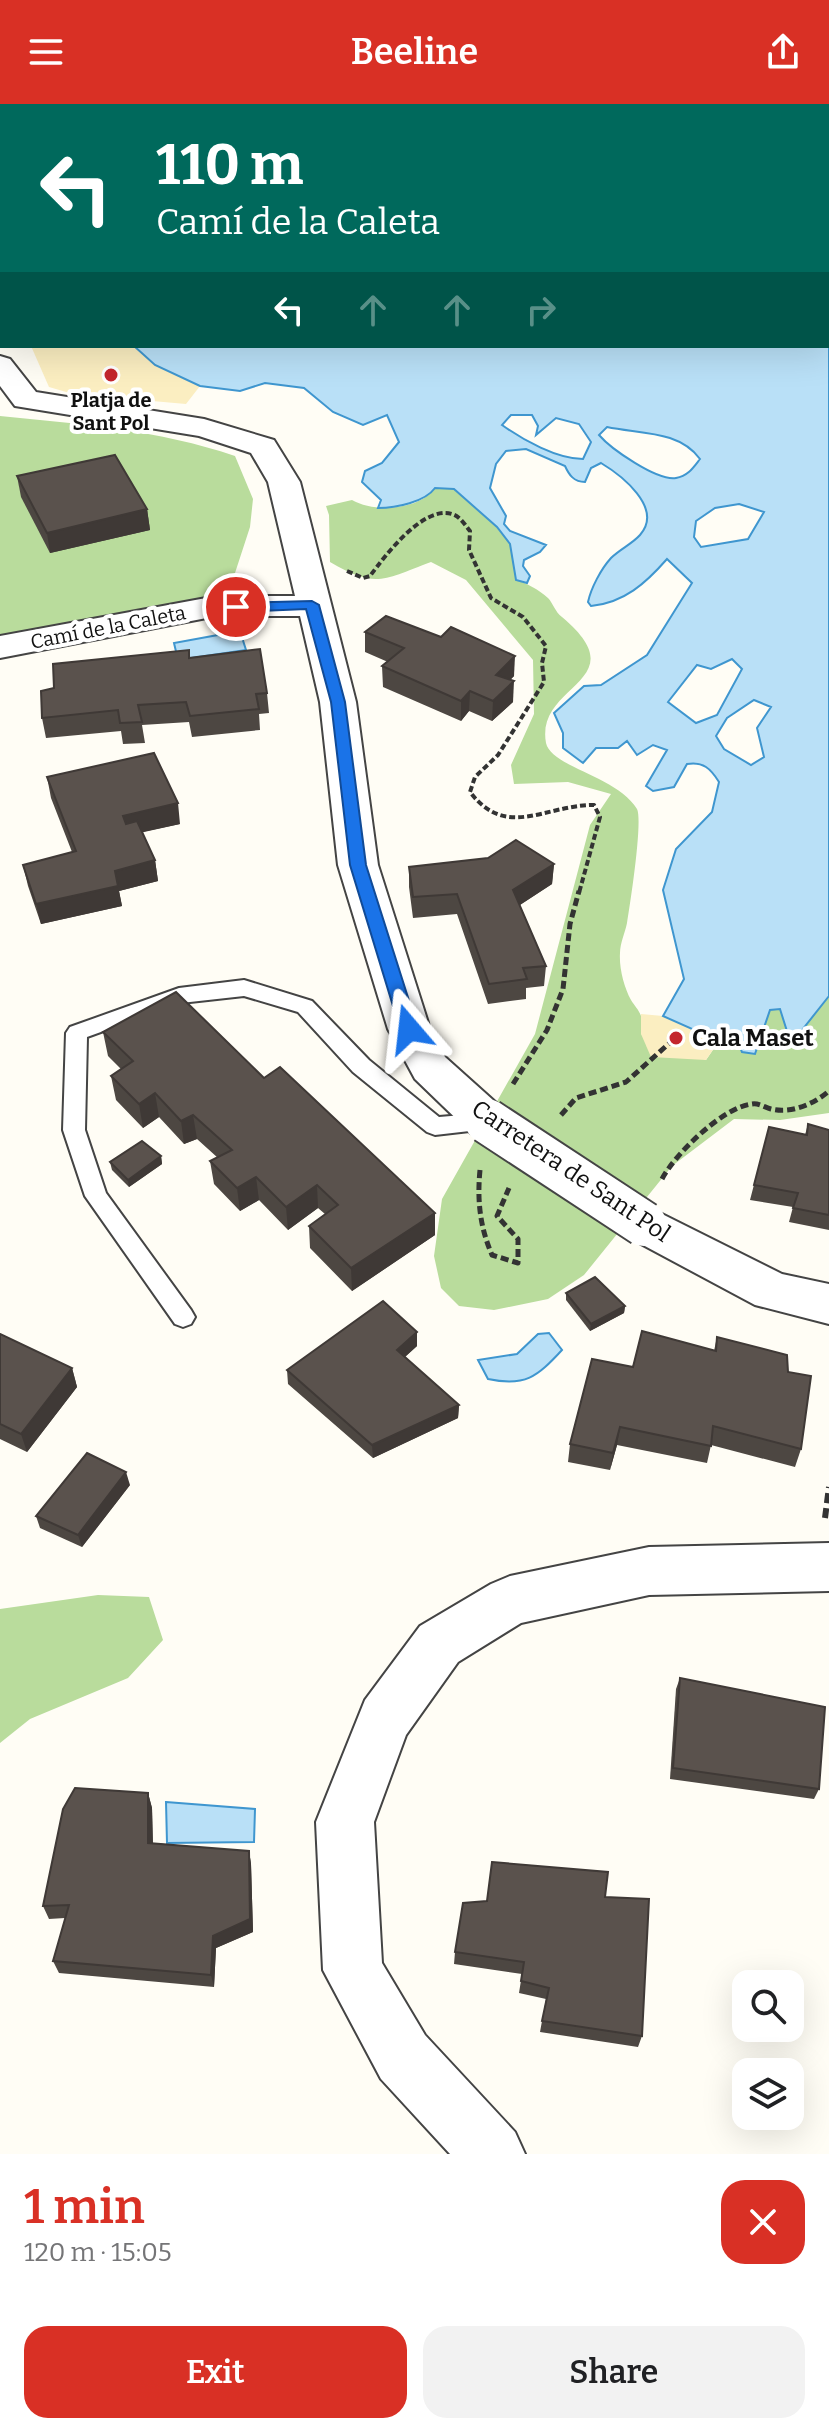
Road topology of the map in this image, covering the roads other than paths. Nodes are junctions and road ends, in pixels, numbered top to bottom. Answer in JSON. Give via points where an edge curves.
{"nodes":[{"id":1,"x":0,"y":365,"type":"edge"},
{"id":2,"x":312,"y":605,"type":"junction"},
{"id":3,"x":0,"y":647,"type":"edge"},
{"id":4,"x":496,"y":1108,"type":"junction"},
{"id":5,"x":829,"y":1304,"type":"edge"},
{"id":6,"x":183,"y":1317,"type":"dead end"},
{"id":7,"x":829,"y":1567,"type":"edge"},
{"id":8,"x":493,"y":2154,"type":"edge"}],
"edges":[{"from":1,"to":2,"type":"street","name":"Carretera de Sant Pol","via":[[26,400],[204,428],[263,447],[284,482]]},
{"from":2,"to":3,"type":"street","name":"Camí de la Caleta","via":[[217,606]]},
{"from":2,"to":4,"type":"street","name":"Carretera de Sant Pol","via":[[338,702],[358,865],[409,1029],[430,1068]]},
{"from":4,"to":5,"type":"street","name":"Carretera de Sant Pol","bridge":true,"via":[[644,1224],[772,1291]]},
{"from":4,"to":6,"type":"lane","via":[[435,1126],[361,1066],[305,1006],[244,988],[179,996],[77,1033],[74,1130],[96,1196]]},
{"from":7,"to":8,"type":"street","via":[[649,1571],[510,1601],[439,1644],[384,1719],[345,1822],[353,1970],[403,2057]]}]}
